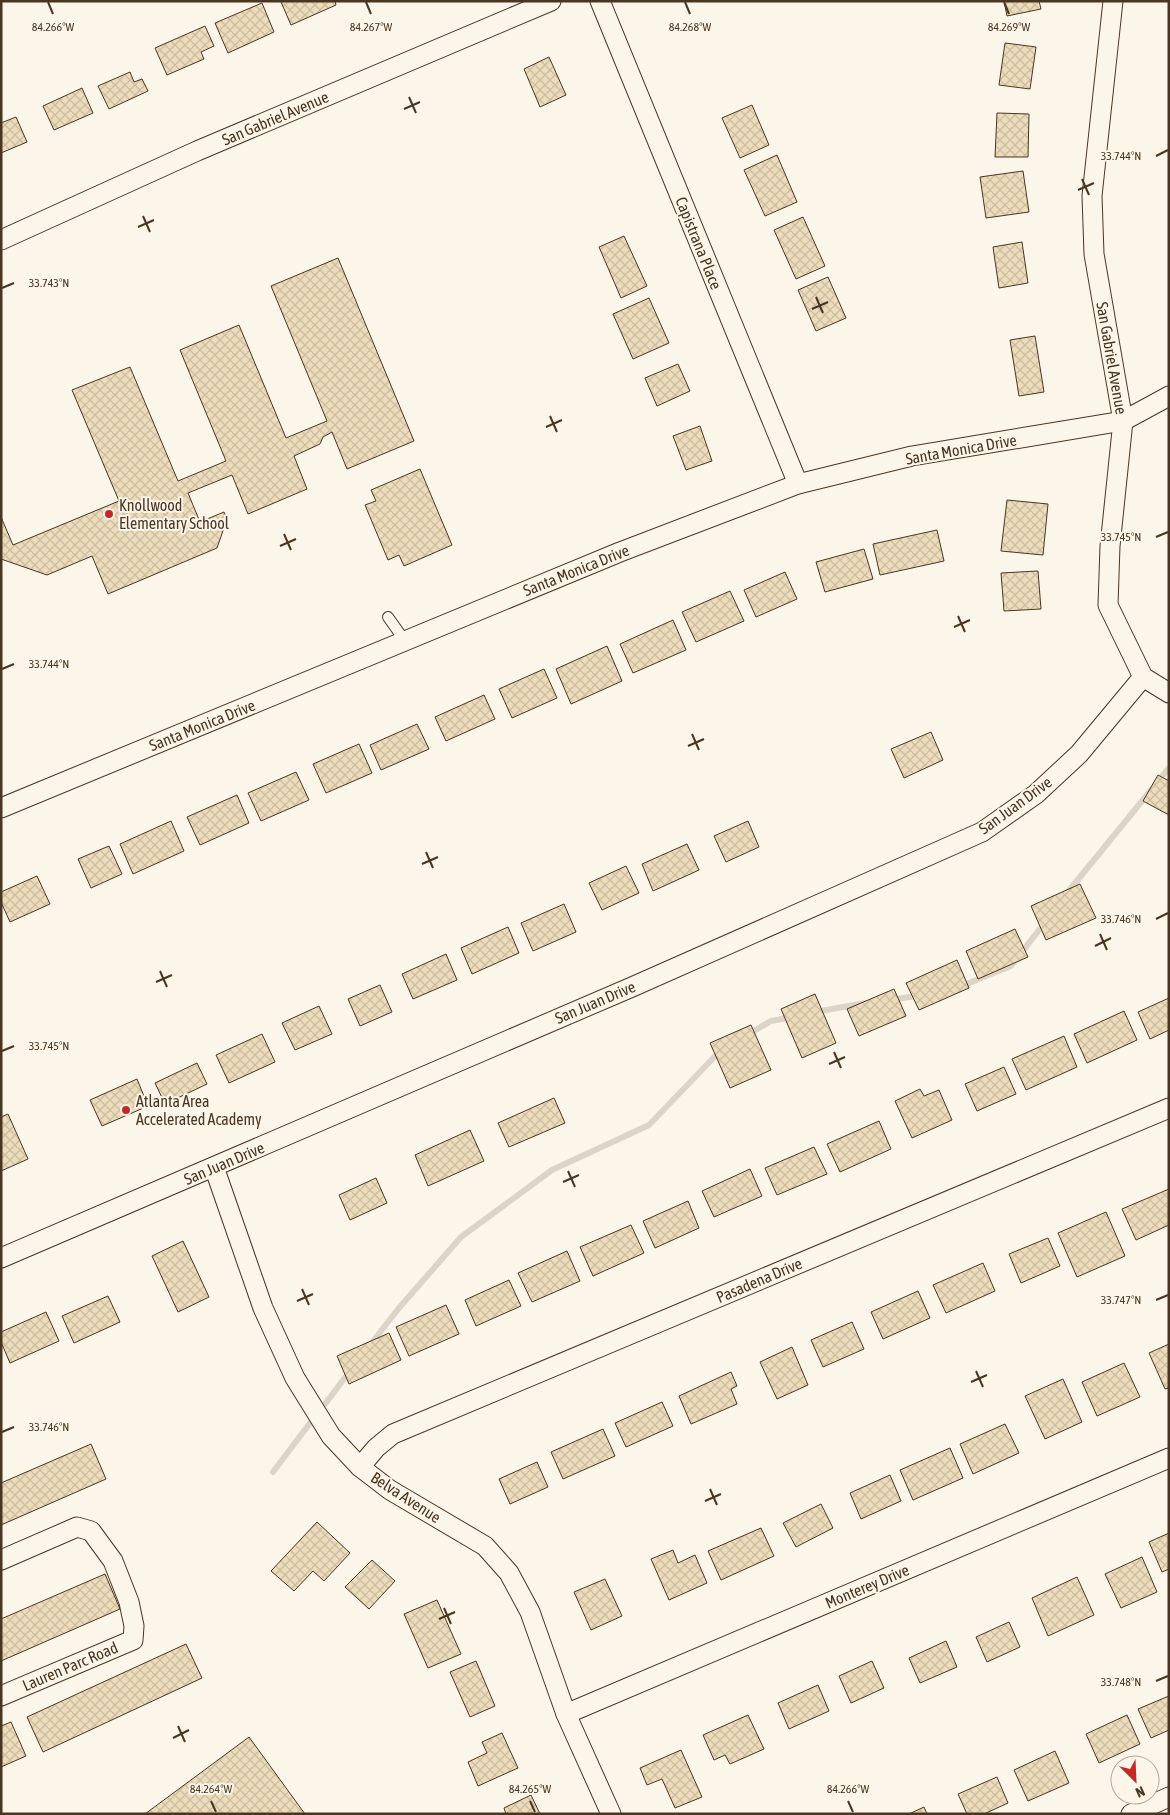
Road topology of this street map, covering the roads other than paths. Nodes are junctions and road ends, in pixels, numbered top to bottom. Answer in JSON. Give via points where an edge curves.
{"nodes":[{"id":1,"x":551,"y":1,"type":"edge"},
{"id":2,"x":600,"y":1,"type":"edge"},
{"id":3,"x":1114,"y":1,"type":"edge"},
{"id":4,"x":1,"y":240,"type":"edge"},
{"id":5,"x":1169,"y":396,"type":"edge"},
{"id":6,"x":1123,"y":422,"type":"junction"},
{"id":7,"x":798,"y":484,"type":"junction"},
{"id":8,"x":388,"y":617,"type":"dead end"},
{"id":9,"x":404,"y":641,"type":"junction"},
{"id":10,"x":1142,"y":677,"type":"junction"},
{"id":11,"x":1169,"y":693,"type":"edge"},
{"id":12,"x":1,"y":808,"type":"edge"},
{"id":13,"x":1169,"y":1108,"type":"edge"},
{"id":14,"x":214,"y":1166,"type":"junction"},
{"id":15,"x":1,"y":1258,"type":"edge"},
{"id":16,"x":1169,"y":1458,"type":"edge"},
{"id":17,"x":360,"y":1467,"type":"junction"},
{"id":18,"x":1,"y":1560,"type":"edge"},
{"id":19,"x":1,"y":1696,"type":"edge"},
{"id":20,"x":566,"y":1714,"type":"junction"},
{"id":21,"x":1169,"y":1797,"type":"edge"},
{"id":22,"x":611,"y":1814,"type":"edge"},
{"id":23,"x":1132,"y":1814,"type":"edge"}],
"edges":[{"from":1,"to":4,"type":"street","name":"San Gabriel Avenue","via":[[197,151]]},
{"from":2,"to":7,"type":"street","name":"Capistrana Place"},
{"from":3,"to":6,"type":"street","name":"San Gabriel Avenue","via":[[1092,196],[1094,254]]},
{"from":5,"to":6,"type":"street","name":"Santa Monica Drive"},
{"from":6,"to":7,"type":"street","name":"Santa Monica Drive","via":[[912,456]]},
{"from":6,"to":10,"type":"street","name":"San Gabriel Avenue","via":[[1110,546],[1108,605]]},
{"from":7,"to":9,"type":"street","name":"Santa Monica Drive","via":[[620,552]]},
{"from":8,"to":9,"type":"lane"},
{"from":9,"to":12,"type":"street","name":"Santa Monica Drive"},
{"from":10,"to":11,"type":"street"},
{"from":10,"to":14,"type":"street","name":"San Juan Drive","via":[[1079,754],[1036,794],[982,832],[632,987]]},
{"from":13,"to":17,"type":"street","name":"Pasadena Drive","via":[[393,1434]]},
{"from":14,"to":15,"type":"street","name":"San Juan Drive"},
{"from":14,"to":17,"type":"street","name":"Belva Avenue","via":[[263,1308],[295,1378],[331,1436]]},
{"from":16,"to":20,"type":"street","name":"Monterey Drive"},
{"from":17,"to":20,"type":"street","name":"Belva Avenue","via":[[390,1490],[485,1546],[509,1573],[530,1612]]},
{"from":18,"to":19,"type":"street","name":"Lauren Parc Road","via":[[77,1527],[91,1531],[113,1561],[129,1602],[134,1626],[133,1640]]},
{"from":20,"to":22,"type":"street","name":"Belva Avenue"},
{"from":21,"to":23,"type":"street"}]}
